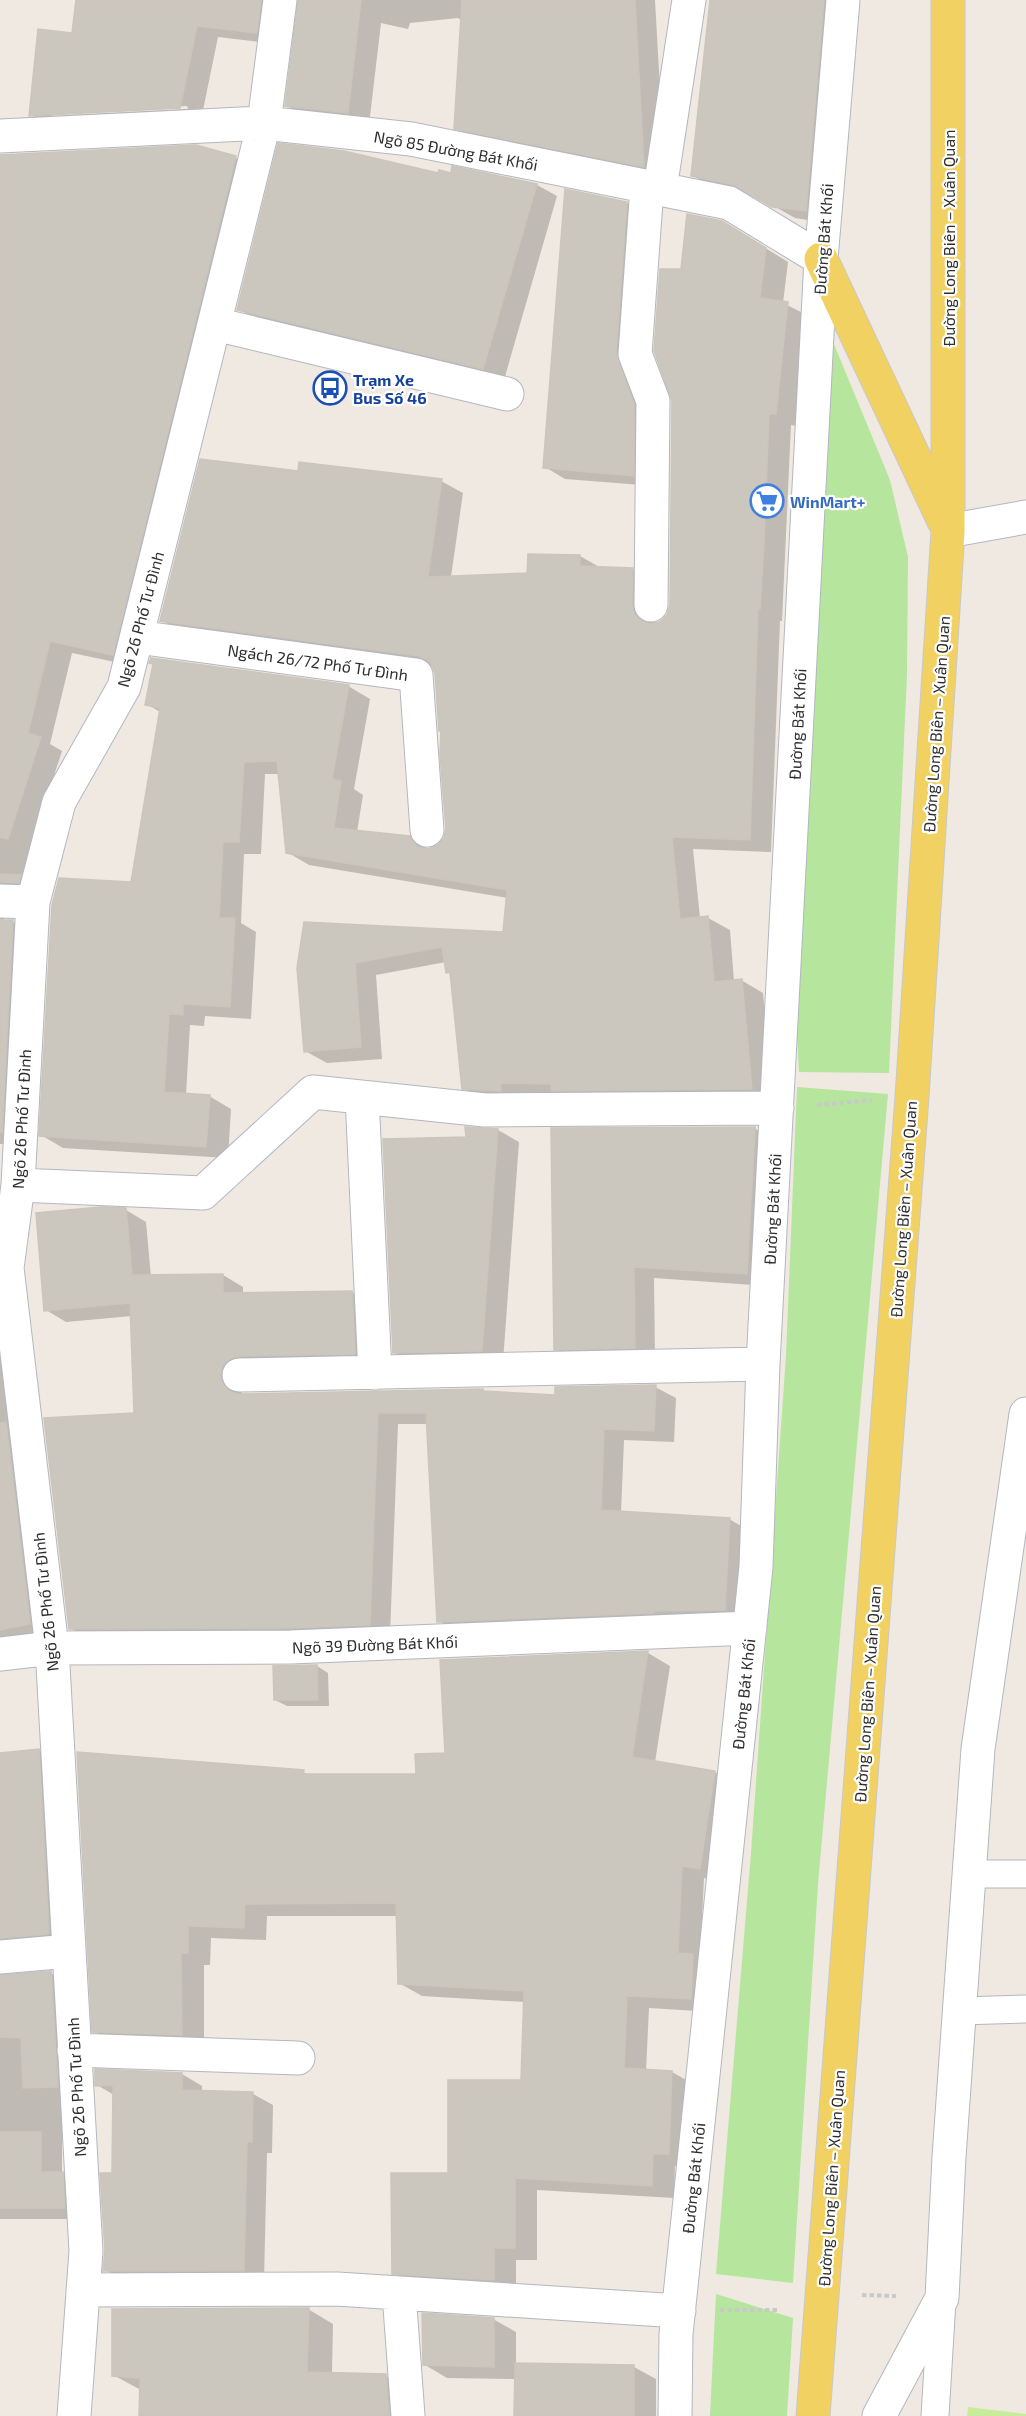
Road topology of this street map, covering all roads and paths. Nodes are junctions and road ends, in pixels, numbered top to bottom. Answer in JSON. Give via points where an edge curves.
{"nodes":[{"id":1,"x":280,"y":0,"type":"edge"},
{"id":2,"x":690,"y":0,"type":"edge"},
{"id":3,"x":843,"y":0,"type":"edge"},
{"id":4,"x":948,"y":0,"type":"edge"},
{"id":5,"x":264,"y":123,"type":"junction"},
{"id":6,"x":0,"y":136,"type":"edge"},
{"id":7,"x":654,"y":188,"type":"junction"},
{"id":8,"x":821,"y":259,"type":"junction"},
{"id":9,"x":214,"y":324,"type":"junction"},
{"id":10,"x":507,"y":394,"type":"dead end"},
{"id":11,"x":1026,"y":517,"type":"edge"},
{"id":12,"x":948,"y":531,"type":"junction"},
{"id":13,"x":651,"y":605,"type":"dead end"},
{"id":14,"x":137,"y":637,"type":"junction"},
{"id":15,"x":427,"y":830,"type":"dead end"},
{"id":16,"x":0,"y":901,"type":"edge"},
{"id":17,"x":33,"y":902,"type":"junction"},
{"id":18,"x":362,"y":1097,"type":"junction"},
{"id":19,"x":912,"y":1097,"type":"junction"},
{"id":20,"x":777,"y":1108,"type":"junction"},
{"id":21,"x":11,"y":1141,"type":"edge"},
{"id":22,"x":18,"y":1185,"type":"junction"},
{"id":23,"x":3,"y":1268,"type":"edge"},
{"id":24,"x":763,"y":1364,"type":"junction"},
{"id":25,"x":375,"y":1373,"type":"junction"},
{"id":26,"x":238,"y":1375,"type":"dead end"},
{"id":27,"x":1026,"y":1414,"type":"edge"},
{"id":28,"x":750,"y":1628,"type":"junction"},
{"id":29,"x":51,"y":1648,"type":"junction"},
{"id":30,"x":0,"y":1654,"type":"edge"},
{"id":31,"x":1026,"y":1874,"type":"edge"},
{"id":32,"x":970,"y":1875,"type":"junction"},
{"id":33,"x":69,"y":1951,"type":"junction"},
{"id":34,"x":0,"y":1957,"type":"edge"},
{"id":35,"x":1026,"y":2009,"type":"edge"},
{"id":36,"x":960,"y":2011,"type":"junction"},
{"id":37,"x":74,"y":2050,"type":"junction"},
{"id":38,"x":298,"y":2058,"type":"dead end"},
{"id":39,"x":83,"y":2290,"type":"junction"},
{"id":40,"x":399,"y":2293,"type":"junction"},
{"id":41,"x":942,"y":2298,"type":"junction"},
{"id":42,"x":822,"y":2301,"type":"junction"},
{"id":43,"x":679,"y":2311,"type":"junction"},
{"id":44,"x":74,"y":2416,"type":"edge"},
{"id":45,"x":408,"y":2416,"type":"edge"},
{"id":46,"x":675,"y":2416,"type":"edge"},
{"id":47,"x":813,"y":2416,"type":"edge"},
{"id":48,"x":879,"y":2416,"type":"edge"},
{"id":49,"x":935,"y":2416,"type":"edge"}],
"edges":[{"from":1,"to":5,"type":"street","name":"Ngõ 26 Phố Tư Đình"},
{"from":2,"to":7,"type":"street"},
{"from":3,"to":8,"type":"street","name":"Đường Bát Khối"},
{"from":4,"to":12,"type":"main road","name":"Đường Long Biên – Xuân Quan"},
{"from":5,"to":6,"type":"street","name":"Ngõ 85 Đường Bát Khối"},
{"from":5,"to":7,"type":"street","name":"Ngõ 85 Đường Bát Khối","via":[[411,139]]},
{"from":5,"to":9,"type":"street","name":"Ngõ 26 Phố Tư Đình"},
{"from":7,"to":8,"type":"street","name":"Ngõ 85 Đường Bát Khối","via":[[729,203]]},
{"from":7,"to":13,"type":"street","via":[[635,354],[653,401]]},
{"from":8,"to":12,"type":"main road"},
{"from":8,"to":20,"type":"street","name":"Đường Bát Khối"},
{"from":9,"to":10,"type":"street"},
{"from":9,"to":14,"type":"street","name":"Ngõ 26 Phố Tư Đình"},
{"from":11,"to":12,"type":"street"},
{"from":12,"to":19,"type":"main road","name":"Đường Long Biên – Xuân Quan"},
{"from":14,"to":15,"type":"street","name":"Ngách 26/72 Phố Tư Đình","via":[[416,675]]},
{"from":14,"to":17,"type":"street","name":"Ngõ 26 Phố Tư Đình","via":[[124,687],[59,802]]},
{"from":16,"to":17,"type":"street"},
{"from":17,"to":21,"type":"street","name":"Ngõ 26 Phố Tư Đình"},
{"from":18,"to":20,"type":"street","via":[[485,1110]]},
{"from":18,"to":22,"type":"street","via":[[314,1092],[203,1193]]},
{"from":18,"to":25,"type":"street"},
{"from":19,"to":20,"type":"path"},
{"from":19,"to":42,"type":"main road","name":"Đường Long Biên – Xuân Quan"},
{"from":20,"to":24,"type":"street","name":"Đường Bát Khối"},
{"from":21,"to":22,"type":"street","name":"Ngõ 26 Phố Tư Đình"},
{"from":22,"to":23,"type":"street","name":"Ngõ 26 Phố Tư Đình"},
{"from":23,"to":29,"type":"street","name":"Ngõ 26 Phố Tư Đình"},
{"from":24,"to":25,"type":"street"},
{"from":24,"to":28,"type":"street","name":"Đường Bát Khối"},
{"from":25,"to":26,"type":"street"},
{"from":27,"to":32,"type":"street","via":[[978,1749]]},
{"from":28,"to":29,"type":"street","name":"Ngõ 39 Đường Bát Khối","via":[[291,1647]]},
{"from":28,"to":43,"type":"street","name":"Đường Bát Khối"},
{"from":29,"to":30,"type":"street","name":"Ngõ 39 Đường Bát Khối"},
{"from":29,"to":33,"type":"street","name":"Ngõ 26 Phố Tư Đình"},
{"from":31,"to":32,"type":"lane"},
{"from":32,"to":36,"type":"street"},
{"from":33,"to":34,"type":"street"},
{"from":33,"to":37,"type":"street","name":"Ngõ 26 Phố Tư Đình"},
{"from":35,"to":36,"type":"lane"},
{"from":36,"to":41,"type":"street"},
{"from":37,"to":38,"type":"street"},
{"from":37,"to":39,"type":"street","name":"Ngõ 26 Phố Tư Đình","via":[[86,2251]]},
{"from":39,"to":40,"type":"street","via":[[337,2289]]},
{"from":39,"to":44,"type":"street","name":"Ngõ 26 Phố Tư Đình"},
{"from":40,"to":43,"type":"street"},
{"from":40,"to":45,"type":"street"},
{"from":41,"to":42,"type":"path"},
{"from":41,"to":48,"type":"street"},
{"from":41,"to":49,"type":"lane"},
{"from":42,"to":43,"type":"path"},
{"from":42,"to":47,"type":"main road","name":"Đường Long Biên – Xuân Quan"},
{"from":43,"to":46,"type":"street","name":"Đường Bát Khối"}]}
